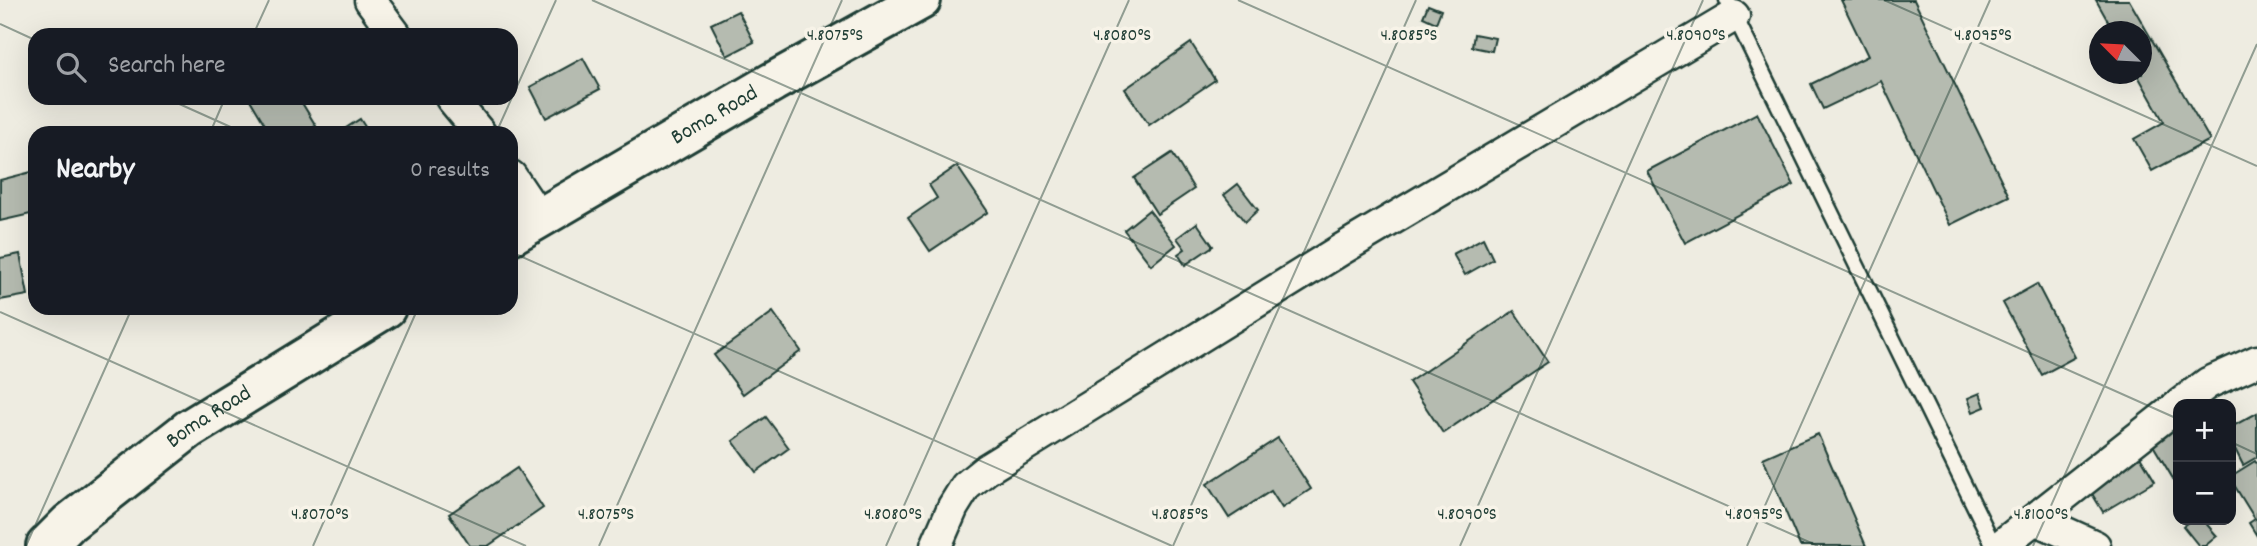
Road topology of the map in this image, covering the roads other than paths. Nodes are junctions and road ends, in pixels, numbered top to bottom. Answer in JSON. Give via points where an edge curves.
{"nodes":[{"id":1,"x":370,"y":0,"type":"edge"},
{"id":2,"x":921,"y":0,"type":"edge"},
{"id":3,"x":1730,"y":8,"type":"edge"},
{"id":4,"x":391,"y":28,"type":"edge"},
{"id":5,"x":458,"y":105,"type":"edge"},
{"id":6,"x":474,"y":126,"type":"edge"},
{"id":7,"x":518,"y":202,"type":"edge"},
{"id":8,"x":525,"y":227,"type":"edge"},
{"id":9,"x":375,"y":315,"type":"edge"},
{"id":10,"x":2257,"y":361,"type":"edge"},
{"id":11,"x":2187,"y":399,"type":"edge"},
{"id":12,"x":2173,"y":410,"type":"edge"},
{"id":13,"x":2035,"y":519,"type":"junction"},
{"id":14,"x":46,"y":546,"type":"edge"},
{"id":15,"x":936,"y":546,"type":"edge"},
{"id":16,"x":1994,"y":546,"type":"edge"},
{"id":17,"x":2000,"y":546,"type":"edge"},
{"id":18,"x":2095,"y":546,"type":"edge"}],
"edges":[{"from":1,"to":4,"type":"street"},
{"from":2,"to":8,"type":"street","name":"Boma Road"},
{"from":3,"to":15,"type":"street","via":[[987,469],[966,486]]},
{"from":3,"to":16,"type":"lane"},
{"from":5,"to":6,"type":"street"},
{"from":7,"to":8,"type":"street"},
{"from":9,"to":14,"type":"street","name":"Boma Road","via":[[189,429]]},
{"from":10,"to":11,"type":"street","via":[[2208,383]]},
{"from":12,"to":13,"type":"street"},
{"from":13,"to":17,"type":"street"},
{"from":13,"to":18,"type":"street"}]}
